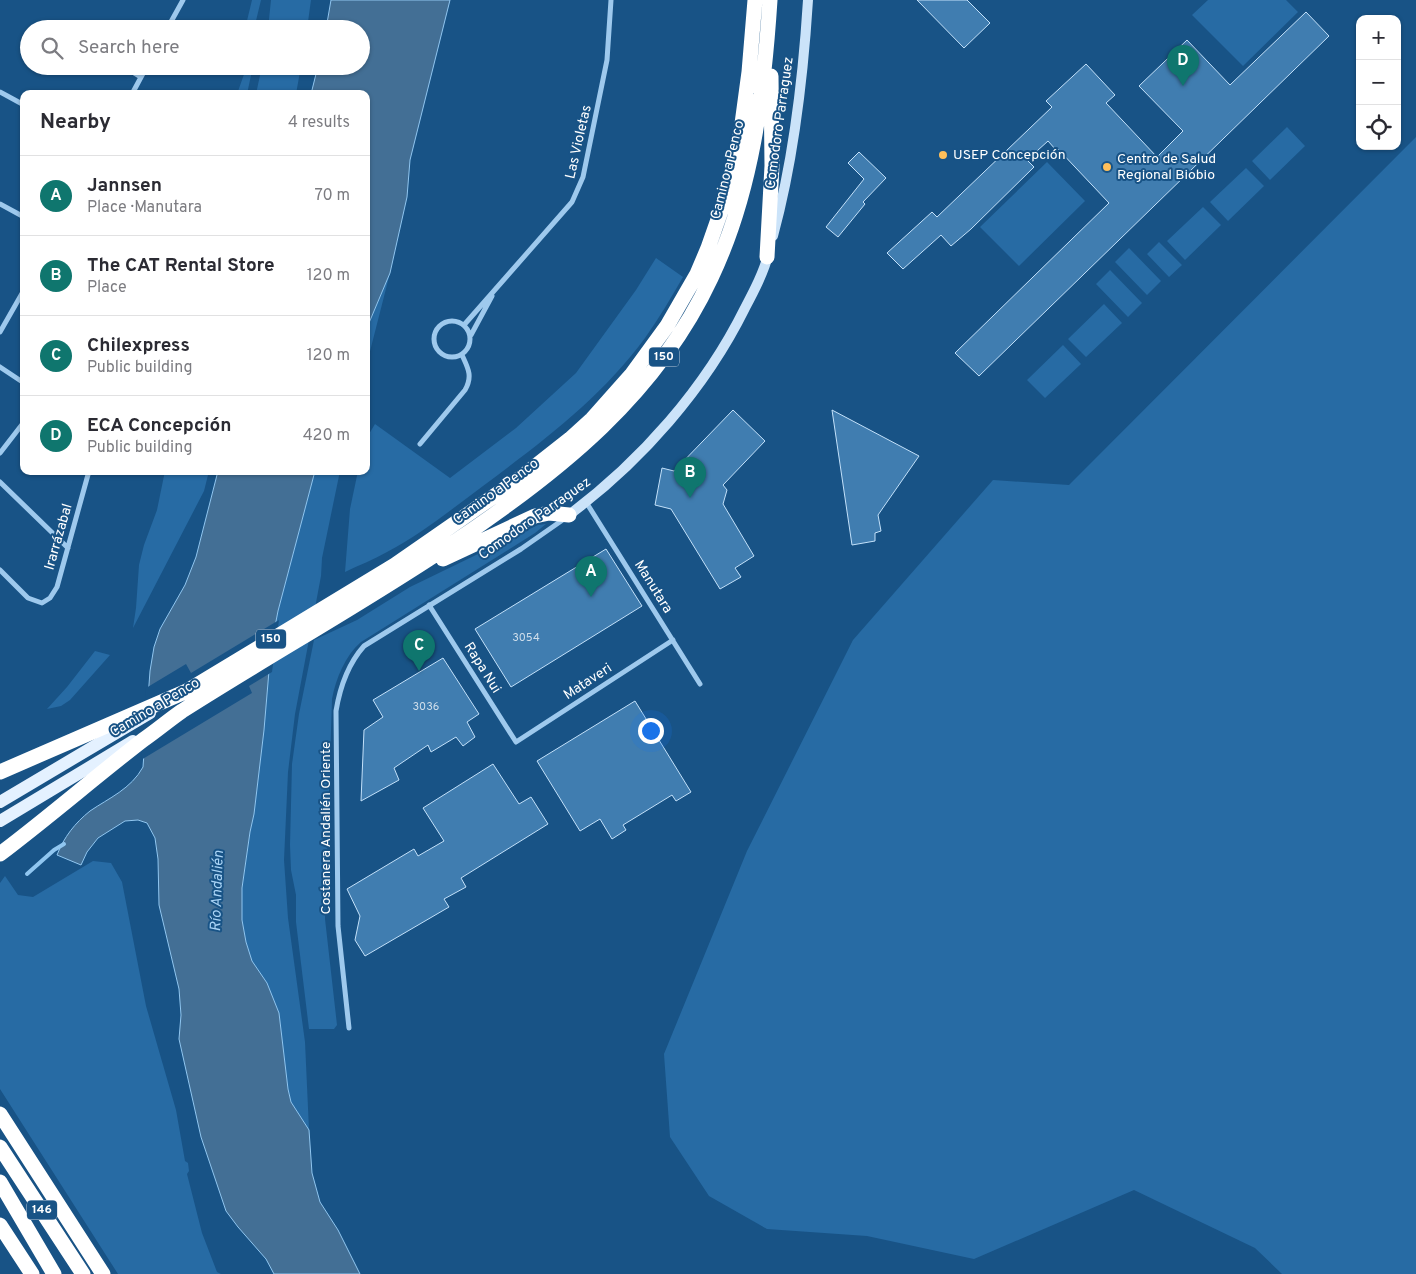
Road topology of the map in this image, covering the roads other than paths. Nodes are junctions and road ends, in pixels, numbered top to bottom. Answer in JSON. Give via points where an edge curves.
{"nodes":[{"id":1,"x":183,"y":0,"type":"edge"},
{"id":2,"x":611,"y":0,"type":"edge"},
{"id":3,"x":755,"y":0,"type":"edge"},
{"id":4,"x":770,"y":0,"type":"edge"},
{"id":5,"x":808,"y":0,"type":"edge"},
{"id":6,"x":172,"y":20,"type":"edge"},
{"id":7,"x":768,"y":29,"type":"junction"},
{"id":8,"x":138,"y":75,"type":"edge"},
{"id":9,"x":141,"y":77,"type":"joint"},
{"id":10,"x":134,"y":90,"type":"edge"},
{"id":11,"x":0,"y":92,"type":"edge"},
{"id":12,"x":20,"y":103,"type":"edge"},
{"id":13,"x":0,"y":204,"type":"edge"},
{"id":14,"x":20,"y":215,"type":"edge"},
{"id":15,"x":767,"y":258,"type":"junction"},
{"id":16,"x":495,"y":289,"type":"junction"},
{"id":17,"x":20,"y":297,"type":"edge"},
{"id":18,"x":0,"y":318,"type":"edge"},
{"id":19,"x":6,"y":321,"type":"junction"},
{"id":20,"x":464,"y":325,"type":"junction"},
{"id":21,"x":0,"y":332,"type":"edge"},
{"id":22,"x":471,"y":335,"type":"junction"},
{"id":23,"x":462,"y":355,"type":"junction"},
{"id":24,"x":0,"y":368,"type":"edge"},
{"id":25,"x":20,"y":380,"type":"edge"},
{"id":26,"x":20,"y":427,"type":"edge"},
{"id":27,"x":420,"y":444,"type":"dead end"},
{"id":28,"x":0,"y":453,"type":"edge"},
{"id":29,"x":88,"y":475,"type":"edge"},
{"id":30,"x":0,"y":482,"type":"edge"},
{"id":31,"x":586,"y":502,"type":"junction"},
{"id":32,"x":569,"y":515,"type":"junction"},
{"id":33,"x":68,"y":548,"type":"junction"},
{"id":34,"x":0,"y":570,"type":"edge"},
{"id":35,"x":399,"y":579,"type":"junction"},
{"id":36,"x":430,"y":605,"type":"junction"},
{"id":37,"x":374,"y":639,"type":"joint"},
{"id":38,"x":673,"y":640,"type":"junction"},
{"id":39,"x":700,"y":684,"type":"dead end"},
{"id":40,"x":187,"y":691,"type":"junction"},
{"id":41,"x":516,"y":742,"type":"joint"},
{"id":42,"x":0,"y":772,"type":"edge"},
{"id":43,"x":83,"y":779,"type":"junction"},
{"id":44,"x":0,"y":802,"type":"edge"},
{"id":45,"x":0,"y":821,"type":"edge"},
{"id":46,"x":1,"y":853,"type":"edge"},
{"id":47,"x":349,"y":1028,"type":"dead end"},
{"id":48,"x":0,"y":1114,"type":"edge"},
{"id":49,"x":0,"y":1147,"type":"edge"},
{"id":50,"x":0,"y":1182,"type":"edge"},
{"id":51,"x":0,"y":1225,"type":"edge"},
{"id":52,"x":32,"y":1274,"type":"edge"},
{"id":53,"x":54,"y":1274,"type":"edge"},
{"id":54,"x":83,"y":1274,"type":"edge"},
{"id":55,"x":103,"y":1274,"type":"edge"}],
"edges":[{"from":1,"to":6,"type":"street"},
{"from":2,"to":16,"type":"street","name":"Las Violetas","via":[[604,82],[578,190],[572,202]]},
{"from":3,"to":40,"type":"highway","name":"Camino a Penco","number":"150","via":[[746,101],[735,161],[708,248],[667,326],[613,397],[570,439],[493,498],[395,564]]},
{"from":4,"to":7,"type":"highway","name":"Camino a Penco","number":"150"},
{"from":5,"to":15,"type":"street","name":"Comodoro Parraguez","via":[[790,167]]},
{"from":7,"to":15,"type":"highway","via":[[772,135]]},
{"from":7,"to":35,"type":"highway","name":"Camino a Penco","number":"150","via":[[755,137],[738,204],[724,250],[700,301],[676,341],[622,407],[570,458],[508,506]]},
{"from":8,"to":9,"type":"street"},
{"from":9,"to":10,"type":"street"},
{"from":11,"to":12,"type":"street"},
{"from":13,"to":14,"type":"street"},
{"from":15,"to":31,"type":"street","name":"Comodoro Parraguez","via":[[740,319],[690,395],[640,452]]},
{"from":16,"to":20,"type":"street"},
{"from":16,"to":22,"type":"street"},
{"from":17,"to":19,"type":"street"},
{"from":18,"to":19,"type":"street"},
{"from":19,"to":21,"type":"street"},
{"from":20,"to":22,"type":"street"},
{"from":20,"to":23,"type":"street","via":[[448,321],[440,325],[434,336],[434,344],[443,355],[455,358]]},
{"from":22,"to":23,"type":"street","via":[[470,345]]},
{"from":23,"to":27,"type":"street","via":[[470,373],[470,382]]},
{"from":24,"to":25,"type":"street"},
{"from":26,"to":28,"type":"street"},
{"from":29,"to":33,"type":"street","name":"Irarrázabal"},
{"from":30,"to":33,"type":"street"},
{"from":31,"to":32,"type":"street","name":"Comodoro Parraguez"},
{"from":31,"to":38,"type":"street","name":"Manutara"},
{"from":32,"to":35,"type":"highway","via":[[549,513],[535,516]]},
{"from":32,"to":36,"type":"street","name":"Comodoro Parraguez"},
{"from":33,"to":34,"type":"street","name":"Irarrázabal","via":[[54,593],[42,603],[28,598]]},
{"from":35,"to":43,"type":"highway","name":"Camino a Penco","number":"150","via":[[180,713]]},
{"from":36,"to":37,"type":"street","name":"Comodoro Parraguez"},
{"from":36,"to":41,"type":"street","name":"Rapa Nui"},
{"from":37,"to":47,"type":"street","name":"Costanera Andalién Oriente","via":[[356,655],[342,682],[336,711],[338,926]]},
{"from":38,"to":39,"type":"street","name":"Manutara"},
{"from":38,"to":41,"type":"street","name":"Mataveri"},
{"from":40,"to":42,"type":"highway"},
{"from":40,"to":44,"type":"main road","name":"Camino a Penco","number":"150"},
{"from":43,"to":45,"type":"main road"},
{"from":43,"to":46,"type":"highway","name":"Camino a Penco"},
{"from":48,"to":55,"type":"highway"},
{"from":49,"to":54,"type":"highway","number":"146"},
{"from":50,"to":53,"type":"highway","number":"146"},
{"from":51,"to":52,"type":"highway"}]}
